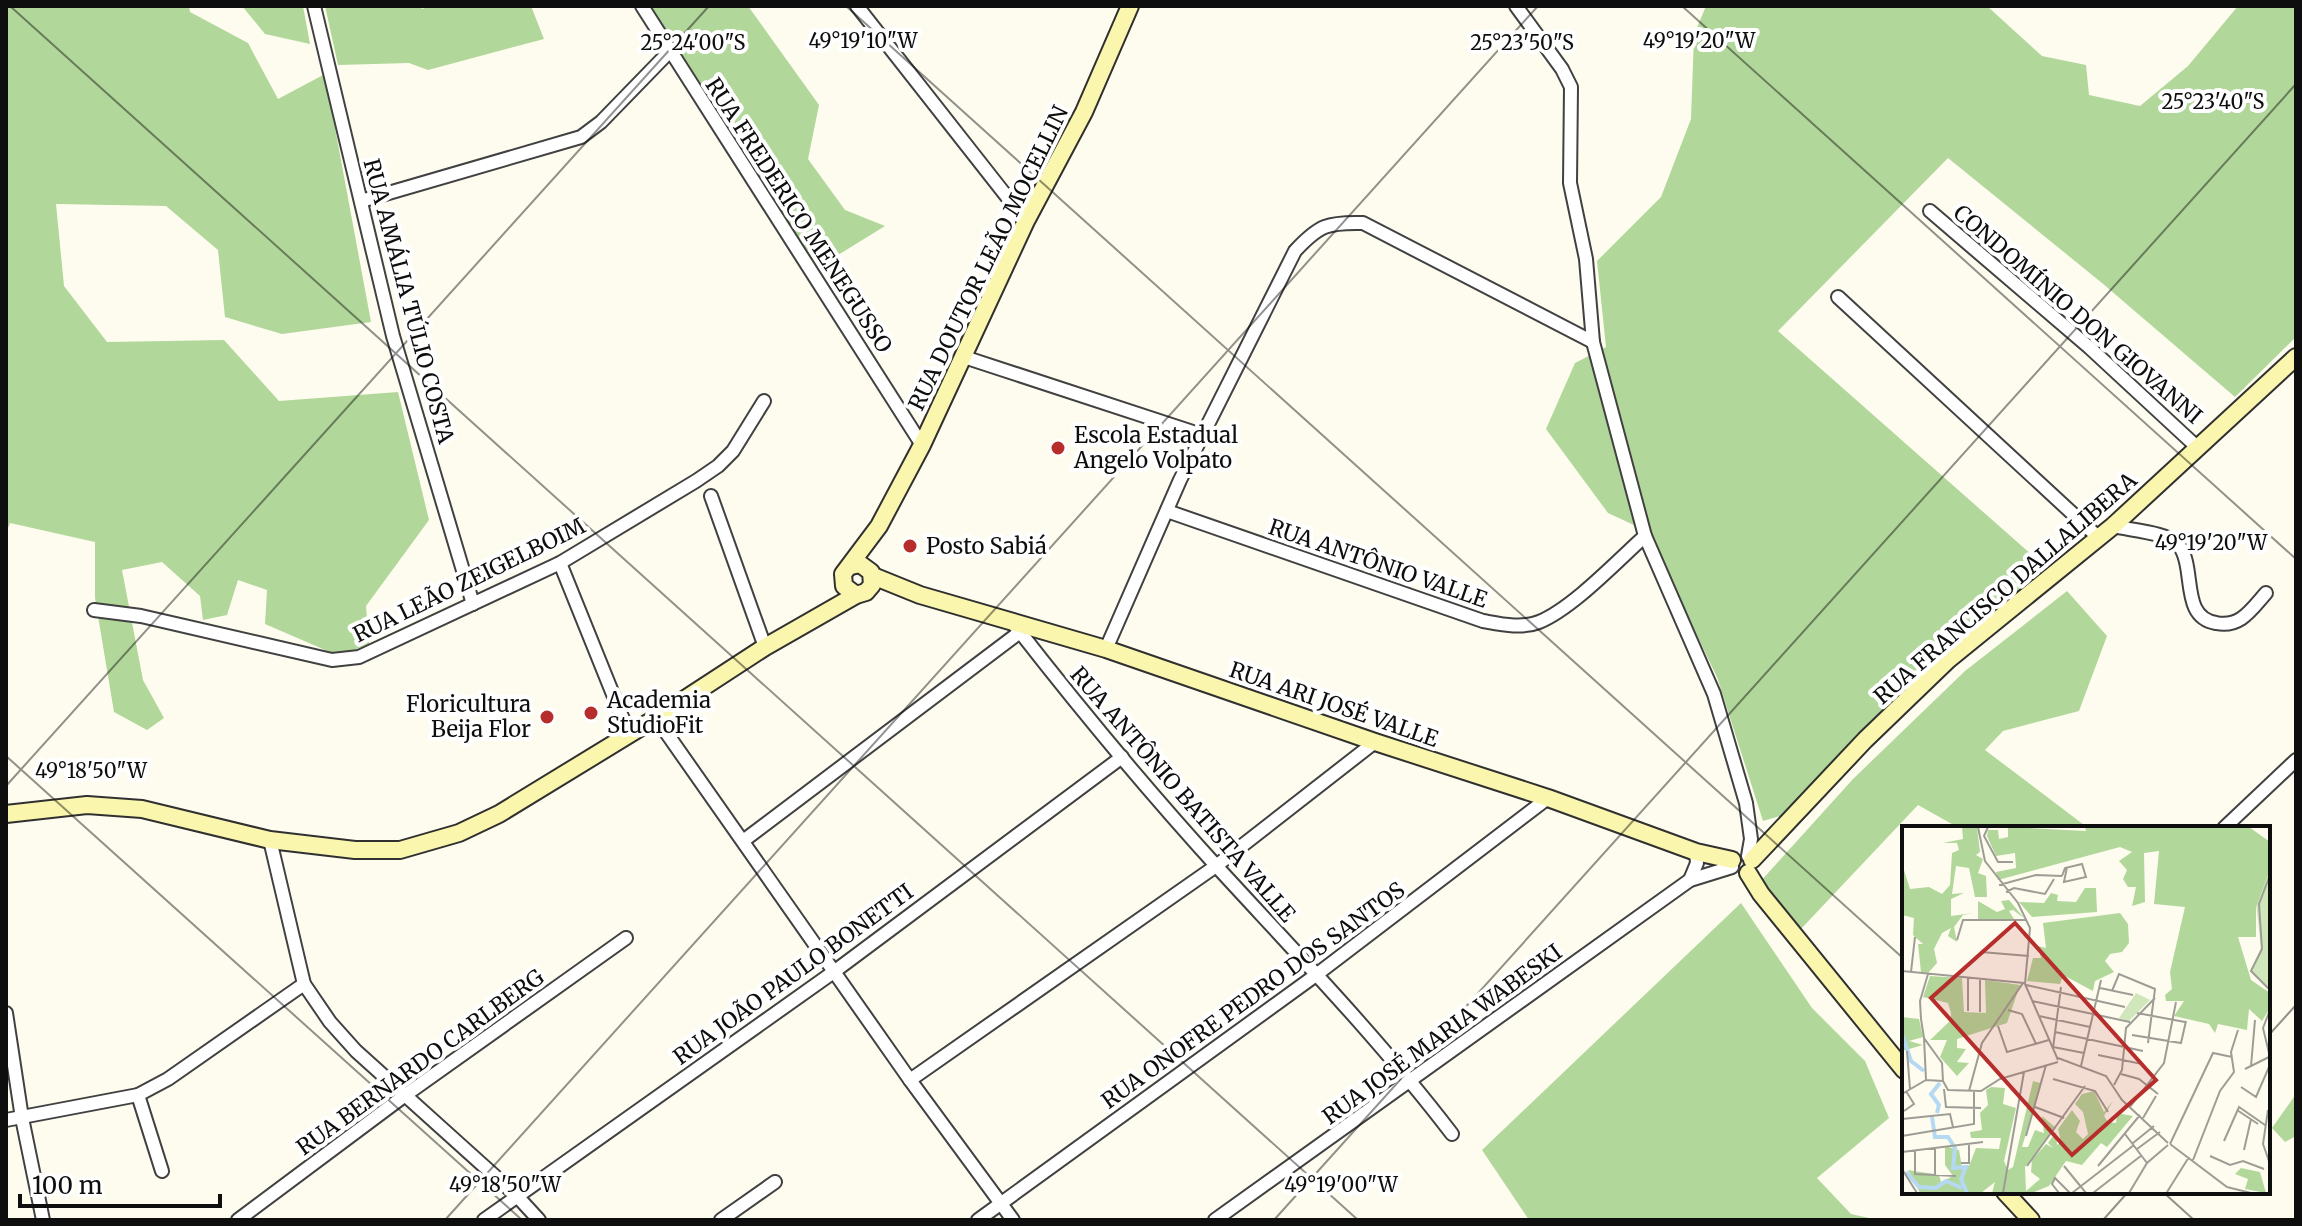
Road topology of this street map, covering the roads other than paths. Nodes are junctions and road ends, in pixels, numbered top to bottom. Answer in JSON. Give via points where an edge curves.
{"nodes":[{"id":1,"x":314,"y":6,"type":"edge"},
{"id":2,"x":642,"y":6,"type":"edge"},
{"id":3,"x":857,"y":6,"type":"edge"},
{"id":4,"x":1130,"y":6,"type":"edge"},
{"id":5,"x":1516,"y":6,"type":"edge"},
{"id":6,"x":670,"y":51,"type":"junction"},
{"id":7,"x":361,"y":201,"type":"junction"},
{"id":8,"x":1930,"y":211,"type":"dead end"},
{"id":9,"x":1026,"y":221,"type":"junction"},
{"id":10,"x":1838,"y":297,"type":"dead end"},
{"id":11,"x":1593,"y":342,"type":"junction"},
{"id":12,"x":964,"y":357,"type":"junction"},
{"id":13,"x":2296,"y":357,"type":"edge"},
{"id":14,"x":764,"y":401,"type":"dead end"},
{"id":15,"x":1202,"y":435,"type":"junction"},
{"id":16,"x":922,"y":445,"type":"junction"},
{"id":17,"x":2198,"y":448,"type":"junction"},
{"id":18,"x":711,"y":496,"type":"dead end"},
{"id":19,"x":1167,"y":511,"type":"junction"},
{"id":20,"x":2113,"y":526,"type":"junction"},
{"id":21,"x":1645,"y":536,"type":"junction"},
{"id":22,"x":2099,"y":538,"type":"junction"},
{"id":23,"x":560,"y":563,"type":"junction"},
{"id":24,"x":860,"y":580,"type":"junction"},
{"id":25,"x":2266,"y":593,"type":"dead end"},
{"id":26,"x":473,"y":604,"type":"junction"},
{"id":27,"x":94,"y":610,"type":"dead end"},
{"id":28,"x":1017,"y":628,"type":"junction"},
{"id":29,"x":765,"y":647,"type":"junction"},
{"id":30,"x":1106,"y":649,"type":"junction"},
{"id":31,"x":656,"y":718,"type":"junction"},
{"id":32,"x":629,"y":734,"type":"junction"},
{"id":33,"x":1375,"y":742,"type":"junction"},
{"id":34,"x":1122,"y":757,"type":"junction"},
{"id":35,"x":2296,"y":760,"type":"edge"},
{"id":36,"x":1548,"y":798,"type":"junction"},
{"id":37,"x":6,"y":814,"type":"edge"},
{"id":38,"x":2226,"y":826,"type":"edge"},
{"id":39,"x":270,"y":840,"type":"junction"},
{"id":40,"x":743,"y":841,"type":"junction"},
{"id":41,"x":1696,"y":852,"type":"junction"},
{"id":42,"x":1744,"y":859,"type":"junction"},
{"id":43,"x":1216,"y":866,"type":"junction"},
{"id":44,"x":1690,"y":880,"type":"junction"},
{"id":45,"x":626,"y":938,"type":"dead end"},
{"id":46,"x":835,"y":971,"type":"junction"},
{"id":47,"x":1316,"y":975,"type":"junction"},
{"id":48,"x":304,"y":984,"type":"junction"},
{"id":49,"x":6,"y":1013,"type":"edge"},
{"id":50,"x":1902,"y":1068,"type":"edge"},
{"id":51,"x":910,"y":1080,"type":"junction"},
{"id":52,"x":1412,"y":1081,"type":"junction"},
{"id":53,"x":138,"y":1095,"type":"junction"},
{"id":54,"x":404,"y":1096,"type":"junction"},
{"id":55,"x":22,"y":1118,"type":"junction"},
{"id":56,"x":6,"y":1120,"type":"edge"},
{"id":57,"x":1452,"y":1134,"type":"dead end"},
{"id":58,"x":162,"y":1171,"type":"dead end"},
{"id":59,"x":775,"y":1182,"type":"dead end"},
{"id":60,"x":2007,"y":1194,"type":"edge"},
{"id":61,"x":517,"y":1196,"type":"junction"},
{"id":62,"x":1002,"y":1204,"type":"junction"},
{"id":63,"x":43,"y":1220,"type":"edge"},
{"id":64,"x":238,"y":1220,"type":"edge"},
{"id":65,"x":484,"y":1220,"type":"edge"},
{"id":66,"x":539,"y":1220,"type":"edge"},
{"id":67,"x":721,"y":1220,"type":"edge"},
{"id":68,"x":978,"y":1220,"type":"edge"},
{"id":69,"x":1013,"y":1220,"type":"edge"},
{"id":70,"x":1215,"y":1220,"type":"edge"},
{"id":71,"x":2031,"y":1220,"type":"edge"}],
"edges":[{"from":1,"to":7,"type":"street","name":"RUA AMÁLIA TÚLIO COSTA"},
{"from":2,"to":6,"type":"street","name":"RUA FREDERICO MENEGUSSO"},
{"from":3,"to":9,"type":"street"},
{"from":4,"to":9,"type":"street","name":"RUA DOUTOR LEÃO MOCELLIN","via":[[1084,112]]},
{"from":5,"to":11,"type":"street","via":[[1571,87],[1570,183],[1586,259]]},
{"from":6,"to":7,"type":"street","via":[[581,137]]},
{"from":6,"to":16,"type":"street","name":"RUA FREDERICO MENEGUSSO"},
{"from":7,"to":26,"type":"street","name":"RUA AMÁLIA TÚLIO COSTA","via":[[393,336]]},
{"from":8,"to":17,"type":"street","name":"CONDOMÍNIO DON GIOVANNI"},
{"from":9,"to":12,"type":"street","name":"RUA DOUTOR LEÃO MOCELLIN"},
{"from":10,"to":22,"type":"street"},
{"from":11,"to":15,"type":"street","via":[[1363,223],[1340,222],[1314,230],[1295,251]]},
{"from":11,"to":21,"type":"street"},
{"from":12,"to":15,"type":"street"},
{"from":12,"to":16,"type":"street","name":"RUA DOUTOR LEÃO MOCELLIN"},
{"from":13,"to":17,"type":"street","name":"RUA FRANCISCO DALLALIBERA"},
{"from":14,"to":23,"type":"street","name":"RUA LEÃO ZEIGELBOIM","via":[[718,466]]},
{"from":15,"to":19,"type":"street"},
{"from":16,"to":24,"type":"street","name":"RUA DOUTOR LEÃO MOCELLIN","via":[[879,526]]},
{"from":17,"to":20,"type":"street","name":"RUA FRANCISCO DALLALIBERA"},
{"from":18,"to":29,"type":"street"},
{"from":19,"to":21,"type":"street","name":"RUA ANTÔNIO VALLE","via":[[1483,621],[1511,625],[1537,623],[1568,603]]},
{"from":19,"to":30,"type":"street"},
{"from":20,"to":22,"type":"street","name":"RUA FRANCISCO DALLALIBERA"},
{"from":20,"to":25,"type":"street","via":[[2170,537],[2180,546],[2194,610],[2207,622],[2225,625],[2242,620]]},
{"from":21,"to":42,"type":"street","via":[[1714,694],[1746,803]]},
{"from":22,"to":42,"type":"street","name":"RUA FRANCISCO DALLALIBERA","via":[[1948,660],[1769,842]]},
{"from":23,"to":26,"type":"street","name":"RUA LEÃO ZEIGELBOIM"},
{"from":23,"to":32,"type":"street"},
{"from":24,"to":28,"type":"street","name":"RUA ARI JOSÉ VALLE"},
{"from":24,"to":29,"type":"street","name":"RUA DOUTOR LEÃO MOCELLIN","via":[[810,621]]},
{"from":26,"to":27,"type":"street","name":"RUA LEÃO ZEIGELBOIM","via":[[359,657],[332,660]]},
{"from":28,"to":30,"type":"street","name":"RUA ARI JOSÉ VALLE"},
{"from":28,"to":34,"type":"street","name":"RUA ANTÔNIO BATISTA VALLE"},
{"from":28,"to":40,"type":"street"},
{"from":29,"to":31,"type":"street","name":"RUA DOUTOR LEÃO MOCELLIN"},
{"from":30,"to":33,"type":"street","name":"RUA ARI JOSÉ VALLE"},
{"from":31,"to":32,"type":"street","name":"RUA DOUTOR LEÃO MOCELLIN"},
{"from":31,"to":40,"type":"street"},
{"from":32,"to":39,"type":"street","name":"RUA DOUTOR LEÃO MOCELLIN","via":[[459,833],[400,850]]},
{"from":33,"to":36,"type":"street","name":"RUA ARI JOSÉ VALLE"},
{"from":33,"to":43,"type":"street"},
{"from":34,"to":43,"type":"street","name":"RUA ANTÔNIO BATISTA VALLE"},
{"from":34,"to":46,"type":"street","name":"RUA JOÃO PAULO BONETTI"},
{"from":35,"to":38,"type":"street"},
{"from":36,"to":41,"type":"street","name":"RUA ARI JOSÉ VALLE"},
{"from":36,"to":47,"type":"street","name":"RUA ONOFRE PEDRO DOS SANTOS"},
{"from":37,"to":39,"type":"street","name":"RUA DOUTOR LEÃO MOCELLIN","via":[[87,805],[142,809]]},
{"from":39,"to":48,"type":"street"},
{"from":40,"to":46,"type":"street"},
{"from":41,"to":42,"type":"street","name":"RUA ARI JOSÉ VALLE"},
{"from":41,"to":44,"type":"street"},
{"from":42,"to":44,"type":"street","name":"RUA JOSÉ MARIA WABESKI"},
{"from":42,"to":50,"type":"street","via":[[1761,894]]},
{"from":43,"to":47,"type":"street","name":"RUA ANTÔNIO BATISTA VALLE"},
{"from":43,"to":51,"type":"street"},
{"from":44,"to":52,"type":"street","name":"RUA JOSÉ MARIA WABESKI"},
{"from":45,"to":54,"type":"street","name":"RUA BERNARDO CARLBERG"},
{"from":46,"to":51,"type":"street"},
{"from":46,"to":61,"type":"street","name":"RUA JOÃO PAULO BONETTI"},
{"from":47,"to":52,"type":"street","name":"RUA ANTÔNIO BATISTA VALLE"},
{"from":47,"to":62,"type":"street","name":"RUA ONOFRE PEDRO DOS SANTOS"},
{"from":48,"to":53,"type":"street"},
{"from":48,"to":54,"type":"street","via":[[330,1022]]},
{"from":49,"to":55,"type":"street"},
{"from":51,"to":62,"type":"street"},
{"from":52,"to":57,"type":"street","name":"RUA ANTÔNIO BATISTA VALLE"},
{"from":52,"to":70,"type":"street","name":"RUA JOSÉ MARIA WABESKI"},
{"from":53,"to":55,"type":"street"},
{"from":53,"to":58,"type":"street"},
{"from":54,"to":61,"type":"street"},
{"from":54,"to":64,"type":"street","name":"RUA BERNARDO CARLBERG"},
{"from":55,"to":56,"type":"street"},
{"from":55,"to":63,"type":"street"},
{"from":59,"to":67,"type":"street"},
{"from":60,"to":71,"type":"street"},
{"from":61,"to":65,"type":"street","name":"RUA JOÃO PAULO BONETTI"},
{"from":61,"to":66,"type":"street"},
{"from":62,"to":68,"type":"street","name":"RUA ONOFRE PEDRO DOS SANTOS"},
{"from":62,"to":69,"type":"street"}]}
